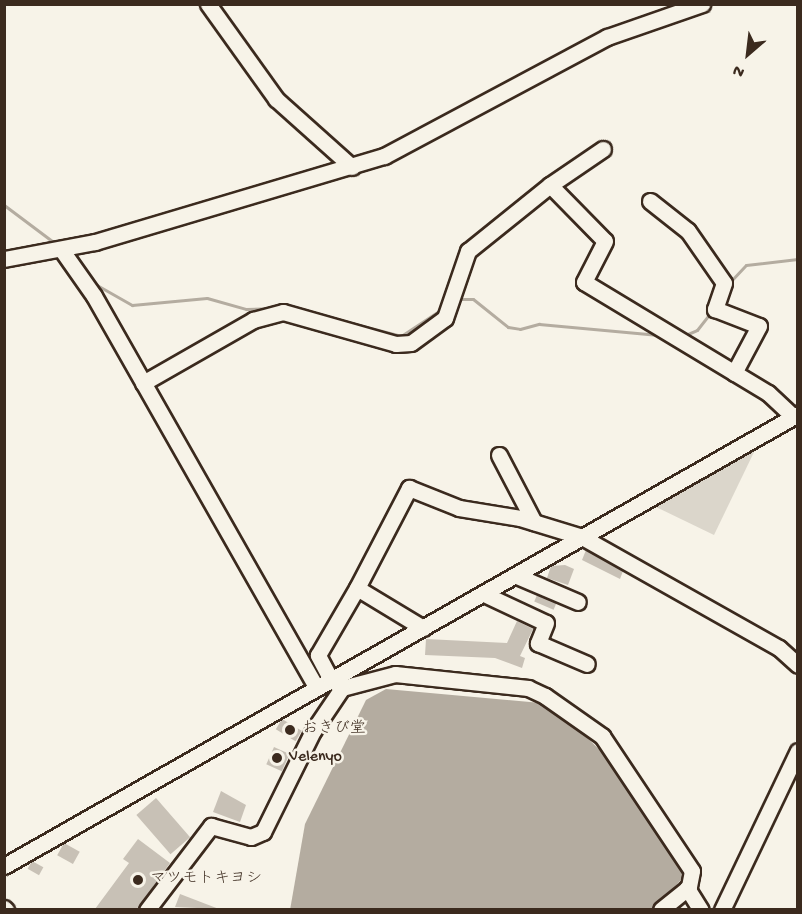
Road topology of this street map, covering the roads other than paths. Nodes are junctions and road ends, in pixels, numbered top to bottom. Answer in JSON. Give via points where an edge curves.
{"nodes":[{"id":1,"x":208,"y":4,"type":"edge"},
{"id":2,"x":702,"y":4,"type":"edge"},
{"id":3,"x":603,"y":149,"type":"dead end"},
{"id":4,"x":352,"y":167,"type":"junction"},
{"id":5,"x":550,"y":185,"type":"junction"},
{"id":6,"x":650,"y":201,"type":"dead end"},
{"id":7,"x":62,"y":249,"type":"junction"},
{"id":8,"x":4,"y":259,"type":"edge"},
{"id":9,"x":734,"y":373,"type":"junction"},
{"id":10,"x":143,"y":383,"type":"junction"},
{"id":11,"x":795,"y":415,"type":"edge"},
{"id":12,"x":499,"y":455,"type":"dead end"},
{"id":13,"x":534,"y":522,"type":"junction"},
{"id":14,"x":582,"y":537,"type":"junction"},
{"id":15,"x":517,"y":576,"type":"junction"},
{"id":16,"x":357,"y":588,"type":"junction"},
{"id":17,"x":484,"y":594,"type":"junction"},
{"id":18,"x":578,"y":602,"type":"dead end"},
{"id":19,"x":423,"y":628,"type":"junction"},
{"id":20,"x":588,"y":664,"type":"dead end"},
{"id":21,"x":798,"y":665,"type":"edge"},
{"id":22,"x":336,"y":683,"type":"junction"},
{"id":23,"x":316,"y":686,"type":"junction"},
{"id":24,"x":798,"y":751,"type":"edge"},
{"id":25,"x":4,"y":866,"type":"edge"},
{"id":26,"x":687,"y":888,"type":"junction"},
{"id":27,"x":147,"y":909,"type":"edge"},
{"id":28,"x":661,"y":909,"type":"edge"},
{"id":29,"x":701,"y":909,"type":"edge"},
{"id":30,"x":722,"y":909,"type":"edge"}],
"edges":[{"from":1,"to":4,"type":"street","via":[[276,99]]},
{"from":2,"to":4,"type":"street","via":[[608,38],[384,156]]},
{"from":3,"to":5,"type":"street"},
{"from":4,"to":7,"type":"street"},
{"from":5,"to":9,"type":"street","via":[[605,241],[584,282]]},
{"from":5,"to":10,"type":"street","via":[[468,251],[445,318],[411,343],[396,344],[283,312],[253,320]]},
{"from":6,"to":9,"type":"street","via":[[688,231],[724,283],[715,309],[759,326]]},
{"from":7,"to":8,"type":"street"},
{"from":7,"to":10,"type":"street","via":[[94,296]]},
{"from":9,"to":11,"type":"street"},
{"from":10,"to":23,"type":"street"},
{"from":11,"to":14,"type":"street"},
{"from":12,"to":13,"type":"street"},
{"from":13,"to":14,"type":"street"},
{"from":13,"to":16,"type":"street","via":[[459,508],[409,488]]},
{"from":14,"to":15,"type":"street"},
{"from":14,"to":21,"type":"street","via":[[779,648]]},
{"from":15,"to":17,"type":"street"},
{"from":15,"to":18,"type":"street"},
{"from":16,"to":19,"type":"street"},
{"from":16,"to":22,"type":"street","via":[[318,655]]},
{"from":17,"to":19,"type":"street"},
{"from":17,"to":20,"type":"street","via":[[546,623],[537,643]]},
{"from":19,"to":22,"type":"street"},
{"from":22,"to":23,"type":"street"},
{"from":22,"to":26,"type":"street","via":[[395,674],[528,688],[545,696],[602,736],[692,871]]},
{"from":22,"to":27,"type":"street","via":[[263,832],[251,837],[211,826]]},
{"from":23,"to":25,"type":"street"},
{"from":24,"to":30,"type":"street"},
{"from":26,"to":28,"type":"street"},
{"from":26,"to":29,"type":"street"}]}
